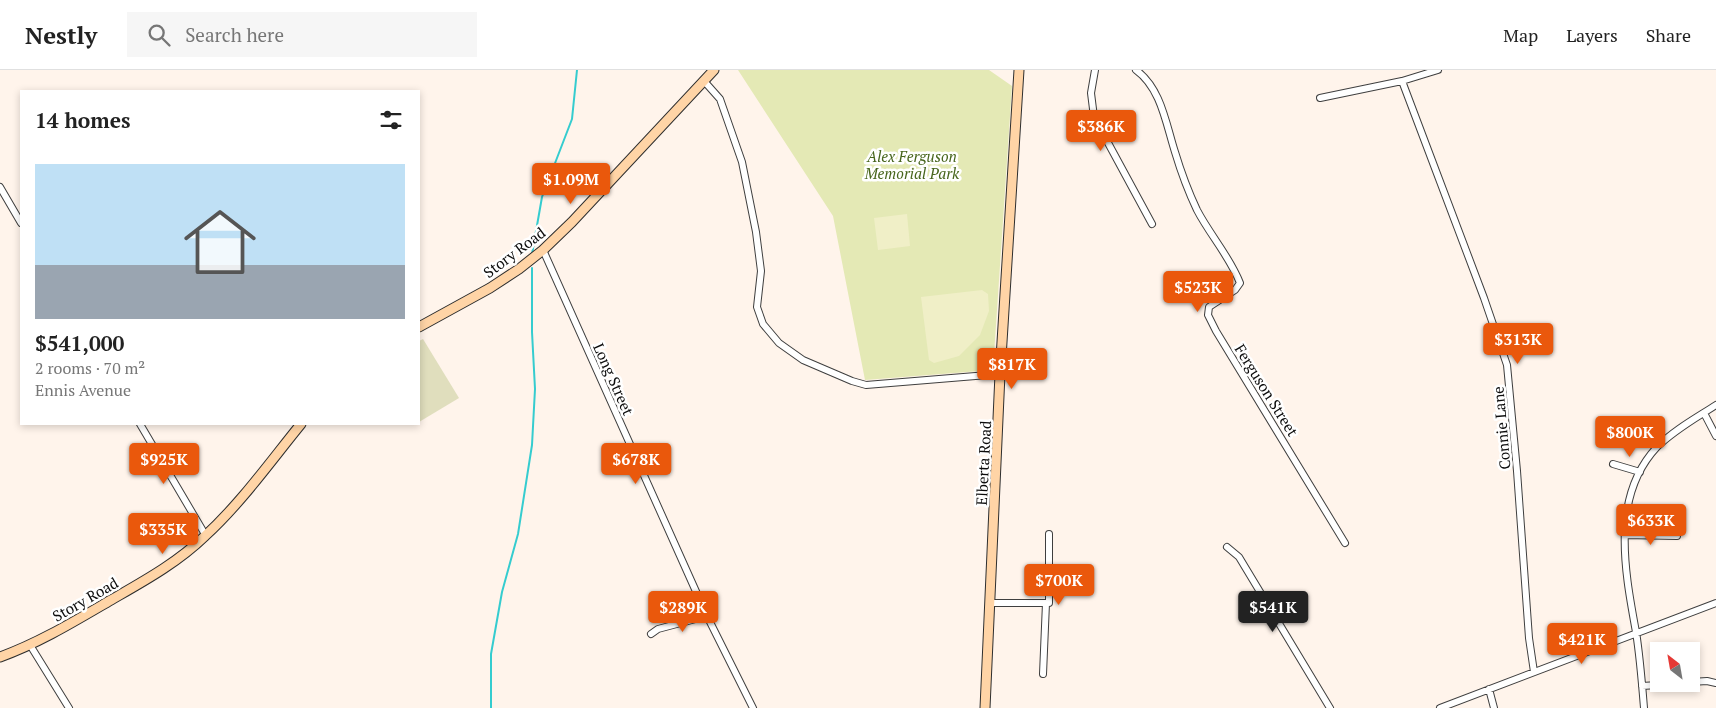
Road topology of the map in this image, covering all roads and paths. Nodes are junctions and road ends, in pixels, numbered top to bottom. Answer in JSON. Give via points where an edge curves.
{"nodes":[{"id":1,"x":714,"y":70,"type":"edge"},
{"id":2,"x":1019,"y":70,"type":"edge"},
{"id":3,"x":1094,"y":70,"type":"edge"},
{"id":4,"x":1136,"y":70,"type":"edge"},
{"id":5,"x":1438,"y":70,"type":"edge"},
{"id":6,"x":704,"y":81,"type":"junction"},
{"id":7,"x":1402,"y":81,"type":"junction"},
{"id":8,"x":1320,"y":98,"type":"dead end"},
{"id":9,"x":0,"y":187,"type":"edge"},
{"id":10,"x":20,"y":221,"type":"edge"},
{"id":11,"x":1152,"y":224,"type":"dead end"},
{"id":12,"x":543,"y":250,"type":"junction"},
{"id":13,"x":420,"y":325,"type":"edge"},
{"id":14,"x":1000,"y":374,"type":"junction"},
{"id":15,"x":1716,"y":406,"type":"edge"},
{"id":16,"x":1704,"y":413,"type":"junction"},
{"id":17,"x":141,"y":425,"type":"edge"},
{"id":18,"x":300,"y":425,"type":"edge"},
{"id":19,"x":1716,"y":436,"type":"edge"},
{"id":20,"x":1613,"y":464,"type":"dead end"},
{"id":21,"x":1640,"y":472,"type":"junction"},
{"id":22,"x":1049,"y":534,"type":"dead end"},
{"id":23,"x":1625,"y":535,"type":"junction"},
{"id":24,"x":206,"y":536,"type":"junction"},
{"id":25,"x":1677,"y":536,"type":"dead end"},
{"id":26,"x":1345,"y":543,"type":"dead end"},
{"id":27,"x":1228,"y":548,"type":"dead end"},
{"id":28,"x":990,"y":603,"type":"junction"},
{"id":29,"x":1046,"y":603,"type":"junction"},
{"id":30,"x":1716,"y":603,"type":"edge"},
{"id":31,"x":707,"y":616,"type":"junction"},
{"id":32,"x":1636,"y":633,"type":"junction"},
{"id":33,"x":651,"y":634,"type":"dead end"},
{"id":34,"x":30,"y":645,"type":"junction"},
{"id":35,"x":0,"y":657,"type":"edge"},
{"id":36,"x":1534,"y":672,"type":"junction"},
{"id":37,"x":1042,"y":674,"type":"dead end"},
{"id":38,"x":1700,"y":681,"type":"edge"},
{"id":39,"x":1716,"y":683,"type":"edge"},
{"id":40,"x":1642,"y":686,"type":"junction"},
{"id":41,"x":1650,"y":686,"type":"edge"},
{"id":42,"x":1489,"y":689,"type":"junction"},
{"id":43,"x":68,"y":708,"type":"edge"},
{"id":44,"x":753,"y":708,"type":"edge"},
{"id":45,"x":985,"y":708,"type":"edge"},
{"id":46,"x":1330,"y":708,"type":"edge"},
{"id":47,"x":1440,"y":708,"type":"edge"},
{"id":48,"x":1494,"y":708,"type":"edge"},
{"id":49,"x":1644,"y":708,"type":"edge"}],
"edges":[{"from":1,"to":6,"type":"street","name":"Story Road"},
{"from":2,"to":14,"type":"street","name":"Elberta Road"},
{"from":3,"to":11,"type":"street","via":[[1091,93],[1094,116]]},
{"from":4,"to":26,"type":"street","name":"Ferguson Street","via":[[1156,95],[1197,210],[1240,283],[1209,308],[1208,315]]},
{"from":5,"to":7,"type":"street"},
{"from":6,"to":12,"type":"street","name":"Story Road"},
{"from":6,"to":14,"type":"street","via":[[720,99],[742,162],[761,271],[757,307],[763,324],[779,343],[803,360],[866,385]]},
{"from":7,"to":8,"type":"street"},
{"from":7,"to":36,"type":"street","name":"Connie Lane","via":[[1507,365]]},
{"from":9,"to":10,"type":"street"},
{"from":12,"to":13,"type":"street","name":"Story Road","via":[[490,288]]},
{"from":12,"to":31,"type":"street","name":"Long Street"},
{"from":14,"to":28,"type":"street","name":"Elberta Road"},
{"from":15,"to":16,"type":"street"},
{"from":16,"to":19,"type":"street"},
{"from":16,"to":21,"type":"street","via":[[1670,436]]},
{"from":17,"to":24,"type":"street"},
{"from":18,"to":24,"type":"street","name":"Story Road"},
{"from":20,"to":21,"type":"street"},
{"from":21,"to":23,"type":"street","via":[[1629,504]]},
{"from":22,"to":29,"type":"street","via":[[1049,603]]},
{"from":23,"to":25,"type":"street"},
{"from":23,"to":32,"type":"street","via":[[1624,552]]},
{"from":24,"to":34,"type":"street","name":"Story Road","via":[[166,567]]},
{"from":27,"to":46,"type":"street","via":[[1239,557]]},
{"from":28,"to":29,"type":"street"},
{"from":28,"to":45,"type":"street","name":"Elberta Road"},
{"from":29,"to":37,"type":"street"},
{"from":30,"to":32,"type":"street"},
{"from":31,"to":33,"type":"street","via":[[658,629]]},
{"from":31,"to":44,"type":"street","name":"Long Street"},
{"from":32,"to":36,"type":"street"},
{"from":32,"to":40,"type":"street"},
{"from":34,"to":35,"type":"street","name":"Story Road"},
{"from":34,"to":43,"type":"street"},
{"from":36,"to":42,"type":"street"},
{"from":38,"to":39,"type":"street"},
{"from":40,"to":41,"type":"street"},
{"from":40,"to":49,"type":"street"},
{"from":42,"to":47,"type":"street"},
{"from":42,"to":48,"type":"street"}]}
